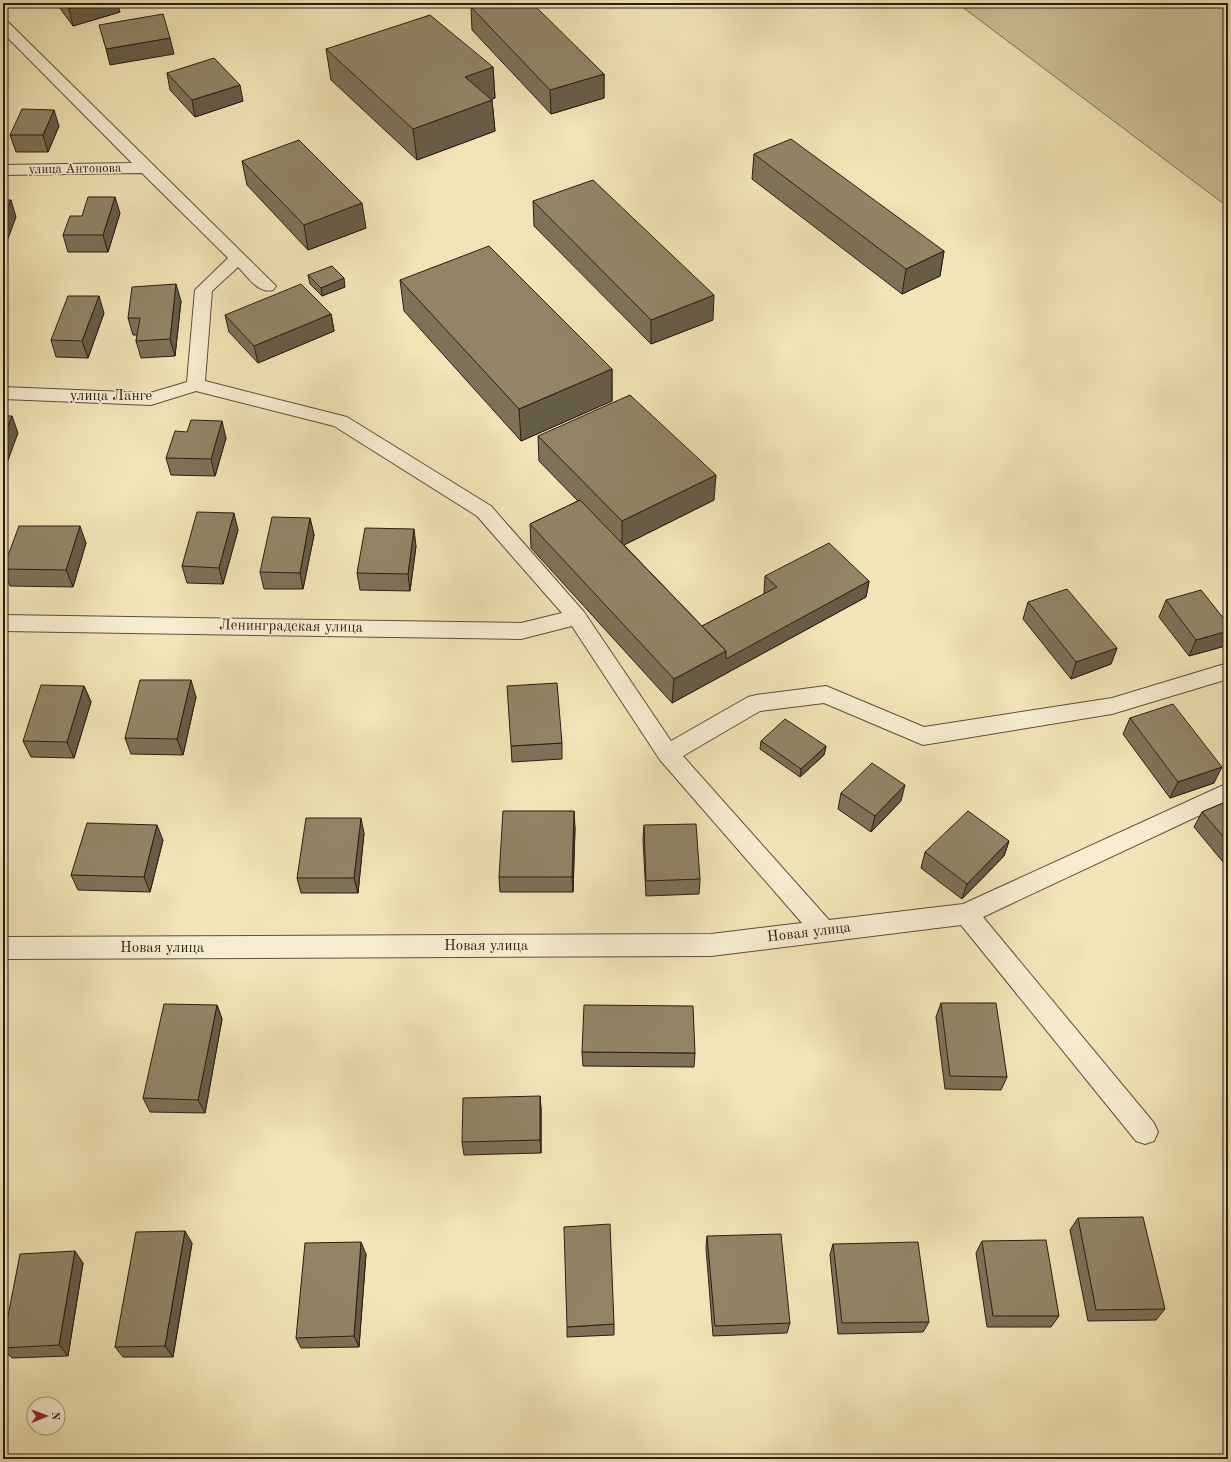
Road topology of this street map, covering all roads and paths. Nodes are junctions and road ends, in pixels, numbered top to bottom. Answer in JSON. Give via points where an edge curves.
{"nodes":[{"id":1,"x":3,"y":25,"type":"edge"},
{"id":2,"x":146,"y":168,"type":"junction"},
{"id":3,"x":3,"y":170,"type":"edge"},
{"id":4,"x":238,"y":258,"type":"junction"},
{"id":5,"x":267,"y":286,"type":"dead end"},
{"id":6,"x":196,"y":385,"type":"junction"},
{"id":7,"x":3,"y":393,"type":"edge"},
{"id":8,"x":576,"y":617,"type":"junction"},
{"id":9,"x":3,"y":623,"type":"edge"},
{"id":10,"x":1228,"y":671,"type":"edge"},
{"id":11,"x":668,"y":754,"type":"junction"},
{"id":12,"x":1228,"y":792,"type":"edge"},
{"id":13,"x":966,"y":914,"type":"junction"},
{"id":14,"x":824,"y":931,"type":"junction"},
{"id":15,"x":3,"y":948,"type":"edge"},
{"id":16,"x":1145,"y":1132,"type":"dead end"}],
"edges":[{"from":1,"to":2,"type":"street"},
{"from":2,"to":3,"type":"street","name":"улица Антонова"},
{"from":2,"to":4,"type":"street"},
{"from":4,"to":5,"type":"street"},
{"from":4,"to":6,"type":"street","via":[[204,290]]},
{"from":6,"to":7,"type":"street","name":"улица Ланге","via":[[151,399]]},
{"from":6,"to":8,"type":"street","via":[[340,421],[484,511]]},
{"from":8,"to":9,"type":"street","name":"Ленинградская улица","via":[[521,631]]},
{"from":8,"to":11,"type":"street"},
{"from":10,"to":11,"type":"street","via":[[1112,706],[923,736],[826,694],[756,703]]},
{"from":11,"to":14,"type":"street"},
{"from":12,"to":13,"type":"street","name":"Новая улица"},
{"from":13,"to":14,"type":"street","name":"Новая улица"},
{"from":13,"to":16,"type":"street"},
{"from":14,"to":15,"type":"street","name":"Новая улица","via":[[711,945]]}]}
